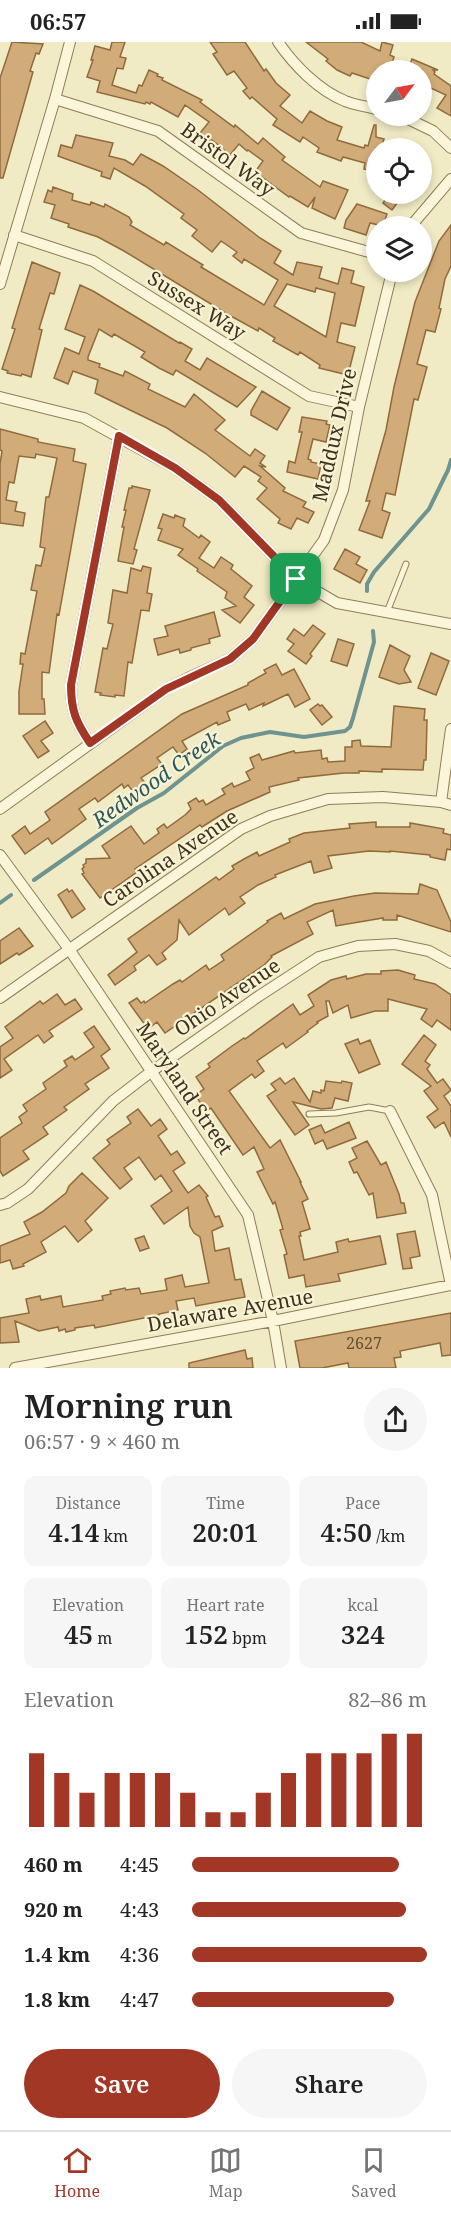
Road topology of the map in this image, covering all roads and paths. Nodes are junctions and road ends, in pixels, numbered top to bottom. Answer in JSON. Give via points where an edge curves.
{"nodes":[{"id":1,"x":70,"y":42,"type":"edge"},
{"id":2,"x":278,"y":42,"type":"edge"},
{"id":3,"x":56,"y":99,"type":"junction"},
{"id":4,"x":366,"y":106,"type":"edge"},
{"id":5,"x":423,"y":126,"type":"edge"},
{"id":6,"x":451,"y":148,"type":"edge"},
{"id":7,"x":451,"y":179,"type":"edge"},
{"id":8,"x":420,"y":216,"type":"edge"},
{"id":9,"x":14,"y":235,"type":"junction"},
{"id":10,"x":366,"y":251,"type":"edge"},
{"id":11,"x":390,"y":282,"type":"edge"},
{"id":12,"x":0,"y":284,"type":"edge"},
{"id":13,"x":0,"y":397,"type":"edge"},
{"id":14,"x":359,"y":407,"type":"junction"},
{"id":15,"x":119,"y":436,"type":"junction"},
{"id":16,"x":406,"y":564,"type":"dead end"},
{"id":17,"x":296,"y":579,"type":"junction"},
{"id":18,"x":386,"y":614,"type":"junction"},
{"id":19,"x":451,"y":624,"type":"edge"},
{"id":20,"x":451,"y":729,"type":"edge"},
{"id":21,"x":90,"y":743,"type":"junction"},
{"id":22,"x":446,"y":804,"type":"edge"},
{"id":23,"x":0,"y":809,"type":"edge"},
{"id":24,"x":0,"y":855,"type":"edge"},
{"id":25,"x":69,"y":949,"type":"junction"},
{"id":26,"x":451,"y":963,"type":"edge"},
{"id":27,"x":0,"y":998,"type":"edge"},
{"id":28,"x":152,"y":1071,"type":"junction"},
{"id":29,"x":390,"y":1111,"type":"joint"},
{"id":30,"x":309,"y":1114,"type":"dead end"},
{"id":31,"x":0,"y":1205,"type":"edge"},
{"id":32,"x":451,"y":1285,"type":"edge"},
{"id":33,"x":273,"y":1321,"type":"junction"},
{"id":34,"x":15,"y":1368,"type":"edge"},
{"id":35,"x":281,"y":1368,"type":"edge"}],
"edges":[{"from":1,"to":3,"type":"street"},
{"from":2,"to":4,"type":"street","via":[[313,81],[344,100]]},
{"from":3,"to":9,"type":"street"},
{"from":3,"to":10,"type":"street","name":"Bristol Way","via":[[158,130],[301,233]]},
{"from":5,"to":6,"type":"street"},
{"from":7,"to":8,"type":"street"},
{"from":9,"to":12,"type":"street"},
{"from":9,"to":14,"type":"street","name":"Sussex Way","via":[[93,261],[309,396]]},
{"from":11,"to":14,"type":"street","name":"Maddux Drive"},
{"from":13,"to":15,"type":"street","via":[[84,418]]},
{"from":14,"to":17,"type":"street","name":"Maddux Drive","via":[[339,500],[324,540]]},
{"from":15,"to":17,"type":"street","via":[[175,468],[219,500]]},
{"from":15,"to":21,"type":"street","via":[[71,685],[76,723]]},
{"from":16,"to":18,"type":"lane"},
{"from":17,"to":18,"type":"street","via":[[337,603]]},
{"from":17,"to":21,"type":"street","name":"Maddux Drive","via":[[253,639],[230,659],[166,689]]},
{"from":18,"to":19,"type":"street"},
{"from":20,"to":22,"type":"street"},
{"from":21,"to":23,"type":"street","name":"Maddux Drive"},
{"from":22,"to":25,"type":"street","name":"Carolina Avenue","via":[[383,797],[328,799],[270,816],[241,829]]},
{"from":24,"to":25,"type":"street","name":"Maryland Street"},
{"from":25,"to":27,"type":"street","name":"Carolina Avenue"},
{"from":25,"to":28,"type":"street","name":"Maryland Street"},
{"from":26,"to":28,"type":"street","name":"Ohio Avenue","via":[[429,951],[395,944],[358,946],[319,957]]},
{"from":28,"to":31,"type":"street","name":"Ohio Avenue","via":[[113,1101],[28,1189]]},
{"from":28,"to":33,"type":"street","name":"Maryland Street","via":[[248,1215]]},
{"from":29,"to":30,"type":"lane","via":[[369,1107]]},
{"from":29,"to":32,"type":"street","via":[[432,1195]]},
{"from":32,"to":33,"type":"street","name":"Delaware Avenue"},
{"from":33,"to":34,"type":"street","name":"Delaware Avenue"},
{"from":33,"to":35,"type":"street","name":"Maryland Street"}]}
